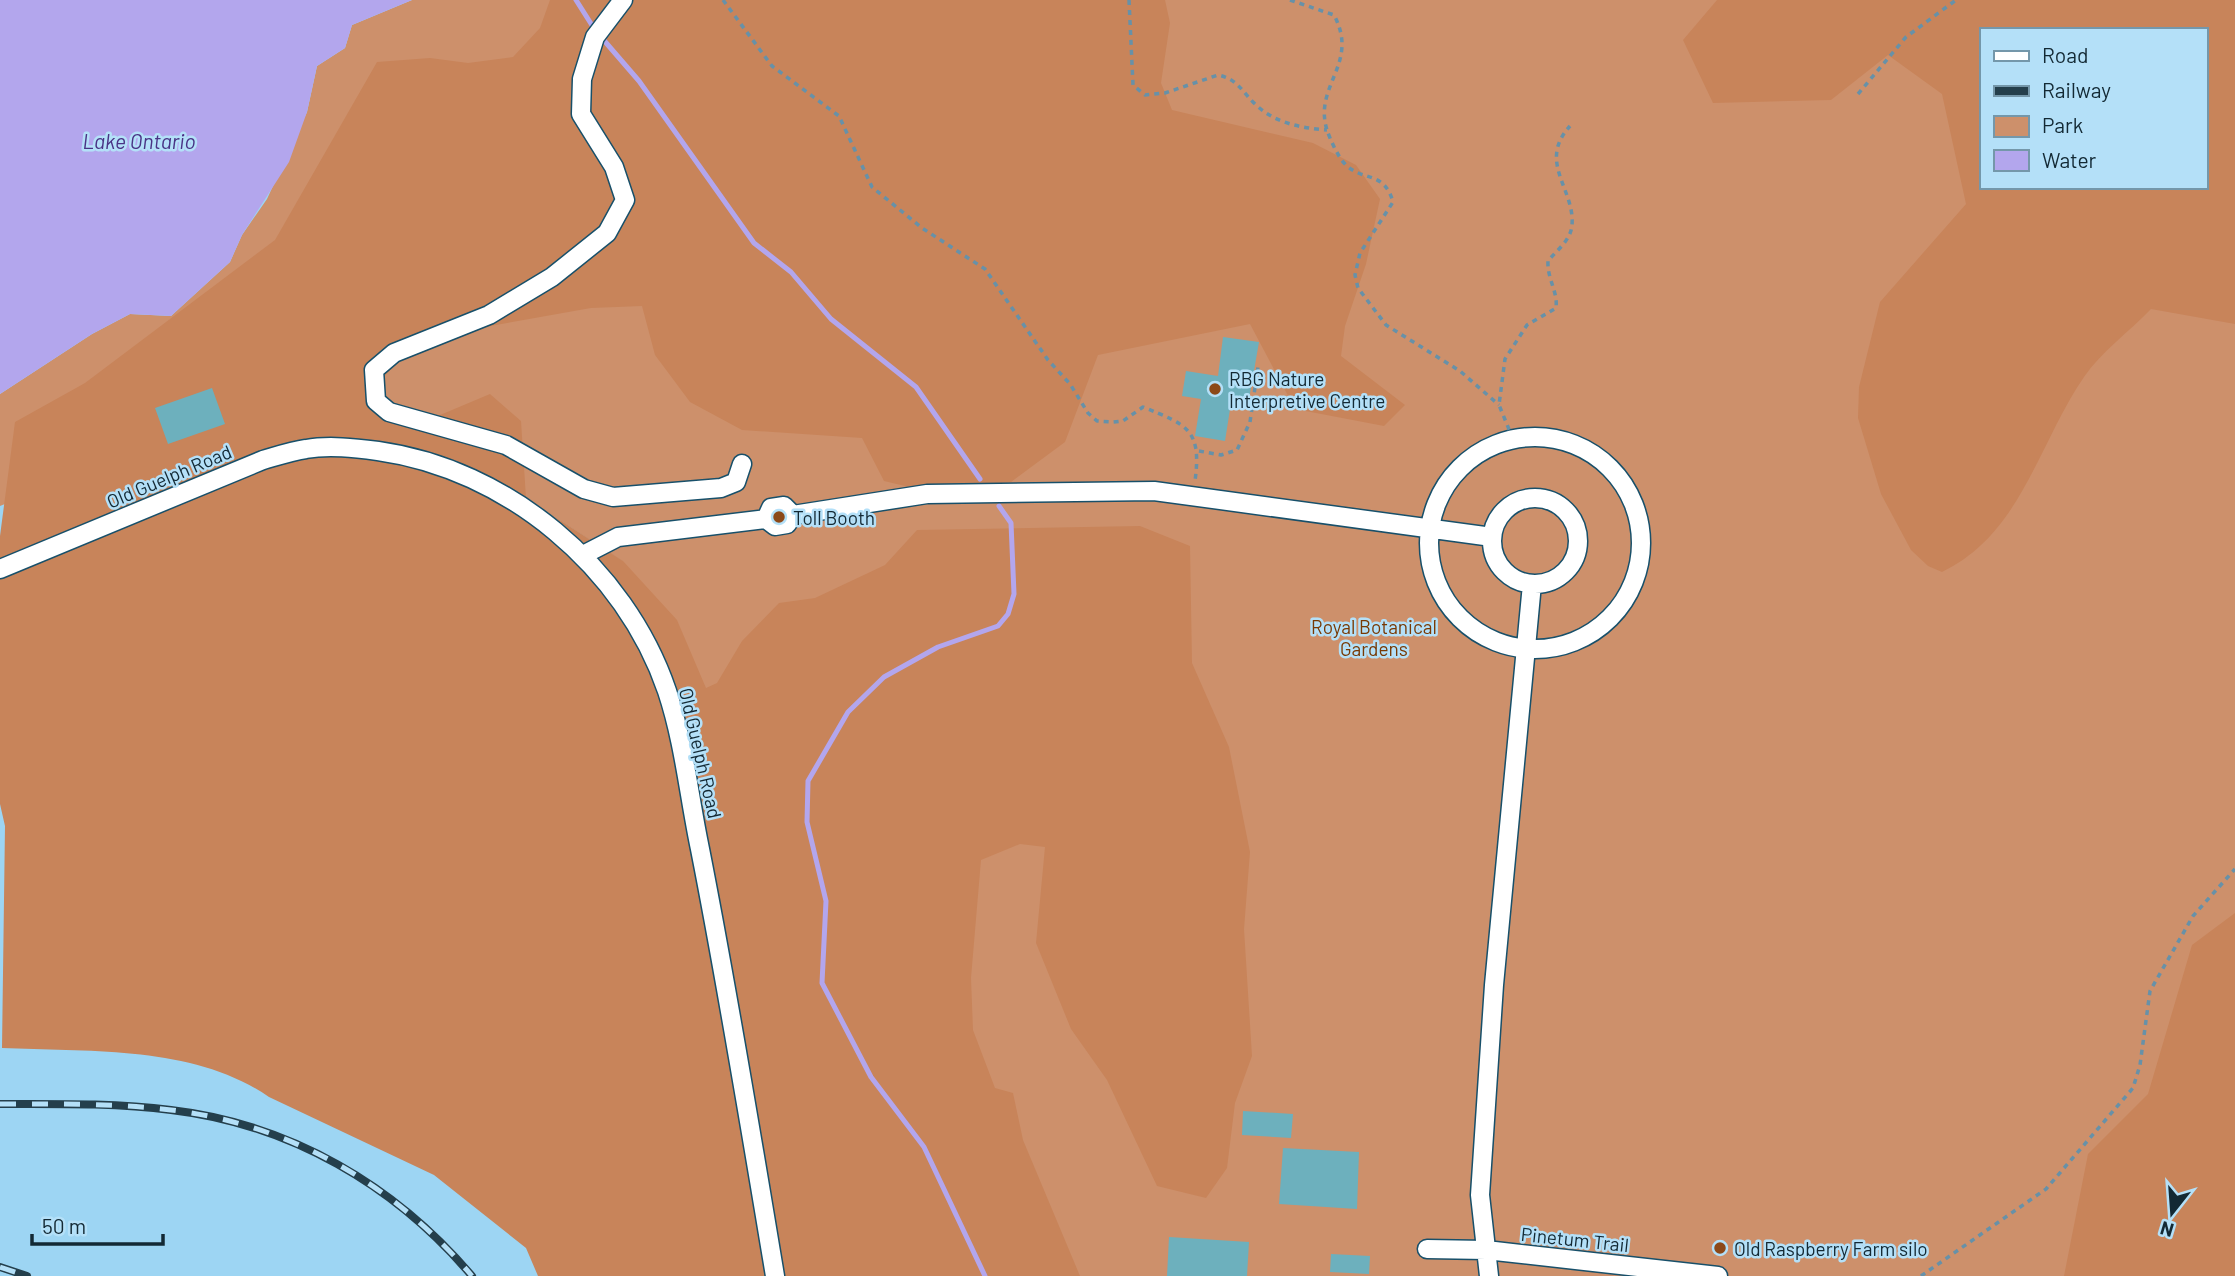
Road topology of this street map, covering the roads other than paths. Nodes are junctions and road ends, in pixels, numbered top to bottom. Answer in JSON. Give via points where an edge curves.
{"nodes":[{"id":1,"x":623,"y":0,"type":"edge"},
{"id":2,"x":742,"y":464,"type":"dead end"},
{"id":3,"x":1430,"y":526,"type":"junction"},
{"id":4,"x":1492,"y":537,"type":"junction"},
{"id":5,"x":583,"y":555,"type":"junction"},
{"id":6,"x":0,"y":569,"type":"edge"},
{"id":7,"x":1532,"y":584,"type":"junction"},
{"id":8,"x":1526,"y":648,"type":"junction"},
{"id":9,"x":1427,"y":1249,"type":"dead end"},
{"id":10,"x":1486,"y":1250,"type":"junction"},
{"id":11,"x":775,"y":1276,"type":"edge"},
{"id":12,"x":1489,"y":1276,"type":"edge"},
{"id":13,"x":1718,"y":1276,"type":"edge"}],
"edges":[{"from":1,"to":2,"type":"street","via":[[600,30],[582,79],[581,114],[614,167],[625,200],[607,233],[552,277],[489,315],[394,353],[374,370],[376,401],[389,412],[506,444],[584,489],[613,497],[721,488],[736,482]]},
{"from":3,"to":4,"type":"street"},
{"from":3,"to":5,"type":"street","via":[[1154,491],[927,494],[793,515],[784,506],[772,508],[766,519],[618,537]]},
{"from":3,"to":8,"type":"street","via":[[1432,566],[1456,613],[1488,637]]},
{"from":3,"to":8,"type":"street","via":[[1440,496],[1458,470],[1483,450],[1513,439],[1560,440],[1575,445],[1619,478],[1631,499],[1641,544],[1630,590],[1606,621],[1573,642]]},
{"from":4,"to":7,"type":"street","via":[[1494,555],[1504,571],[1519,582]]},
{"from":4,"to":7,"type":"street","via":[[1503,513],[1526,500],[1546,500],[1568,514],[1577,532],[1574,558],[1557,578]]},
{"from":5,"to":6,"type":"street","name":"Old Guelph Road","via":[[508,497],[464,474],[401,454],[355,448],[307,449],[263,460]]},
{"from":5,"to":11,"type":"street","name":"Old Guelph Road","via":[[616,595],[667,691],[716,925]]},
{"from":7,"to":8,"type":"street"},
{"from":8,"to":10,"type":"street","via":[[1480,1195]]},
{"from":9,"to":10,"type":"street","name":"Pinetum Trail"},
{"from":10,"to":12,"type":"street"},
{"from":10,"to":13,"type":"street","name":"Pinetum Trail"}]}
